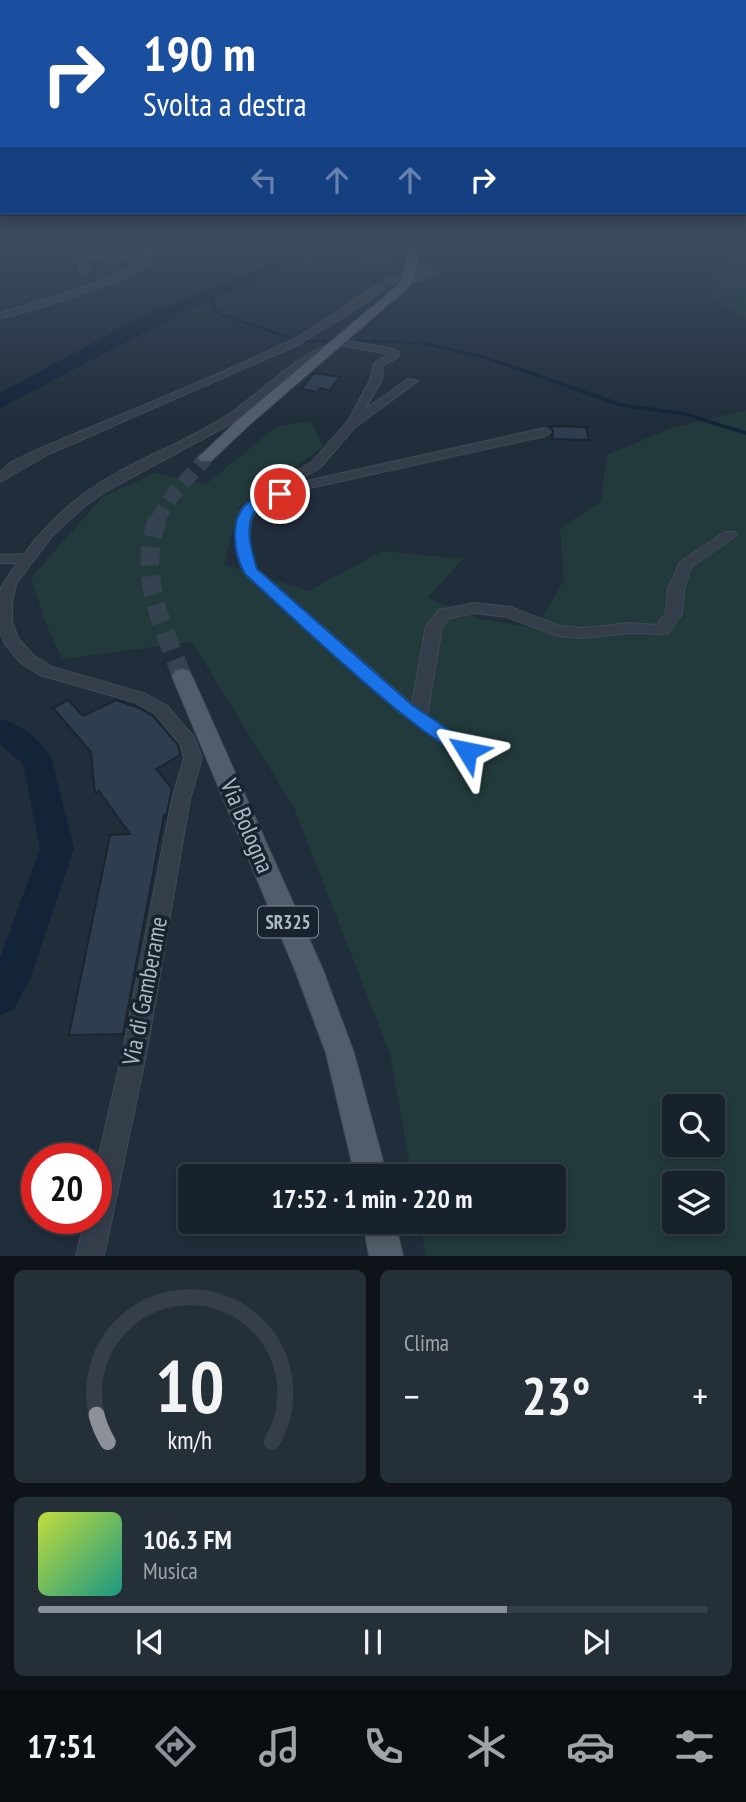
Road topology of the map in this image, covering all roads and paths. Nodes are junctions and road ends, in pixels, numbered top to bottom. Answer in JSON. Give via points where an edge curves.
{"nodes":[{"id":1,"x":32,"y":306,"type":"edge"},
{"id":2,"x":355,"y":306,"type":"edge"},
{"id":3,"x":383,"y":306,"type":"edge"},
{"id":4,"x":0,"y":316,"type":"edge"},
{"id":5,"x":335,"y":344,"type":"junction"},
{"id":6,"x":412,"y":382,"type":"dead end"},
{"id":7,"x":350,"y":425,"type":"junction"},
{"id":8,"x":545,"y":432,"type":"dead end"},
{"id":9,"x":206,"y":458,"type":"tunnel mouth"},
{"id":10,"x":0,"y":478,"type":"edge"},
{"id":11,"x":253,"y":505,"type":"junction"},
{"id":12,"x":730,"y":535,"type":"dead end"},
{"id":13,"x":29,"y":558,"type":"junction"},
{"id":14,"x":0,"y":559,"type":"edge"},
{"id":15,"x":182,"y":676,"type":"tunnel mouth"},
{"id":16,"x":418,"y":717,"type":"junction"},
{"id":17,"x":467,"y":751,"type":"dead end"},
{"id":18,"x":368,"y":1164,"type":"edge"},
{"id":19,"x":381,"y":1234,"type":"edge"},
{"id":20,"x":90,"y":1256,"type":"edge"},
{"id":21,"x":386,"y":1256,"type":"edge"}],
"edges":[{"from":1,"to":4,"type":"street"},
{"from":2,"to":10,"type":"street","via":[[296,342],[36,455]]},
{"from":3,"to":5,"type":"main road"},
{"from":5,"to":7,"type":"street","via":[[394,352],[378,365],[376,380]]},
{"from":5,"to":9,"type":"main road"},
{"from":5,"to":13,"type":"street","via":[[303,362],[230,419],[81,502],[48,532]]},
{"from":6,"to":7,"type":"street"},
{"from":7,"to":11,"type":"street","via":[[317,464]]},
{"from":8,"to":11,"type":"street","via":[[306,485]]},
{"from":11,"to":16,"type":"street","via":[[244,520],[242,545],[250,571]]},
{"from":12,"to":16,"type":"street","via":[[685,565],[676,589],[674,614],[662,630],[558,632],[510,612],[474,608],[444,614],[434,626]]},
{"from":13,"to":14,"type":"street"},
{"from":13,"to":20,"type":"street","name":"Via di Gamberame","via":[[9,583],[4,602],[11,640],[27,659],[57,675],[140,698],[161,710],[192,750]]},
{"from":15,"to":18,"type":"main road","name":"Via Bologna","number":"SR325","via":[[313,982],[340,1053]]},
{"from":16,"to":17,"type":"street"},
{"from":19,"to":21,"type":"main road"}]}
